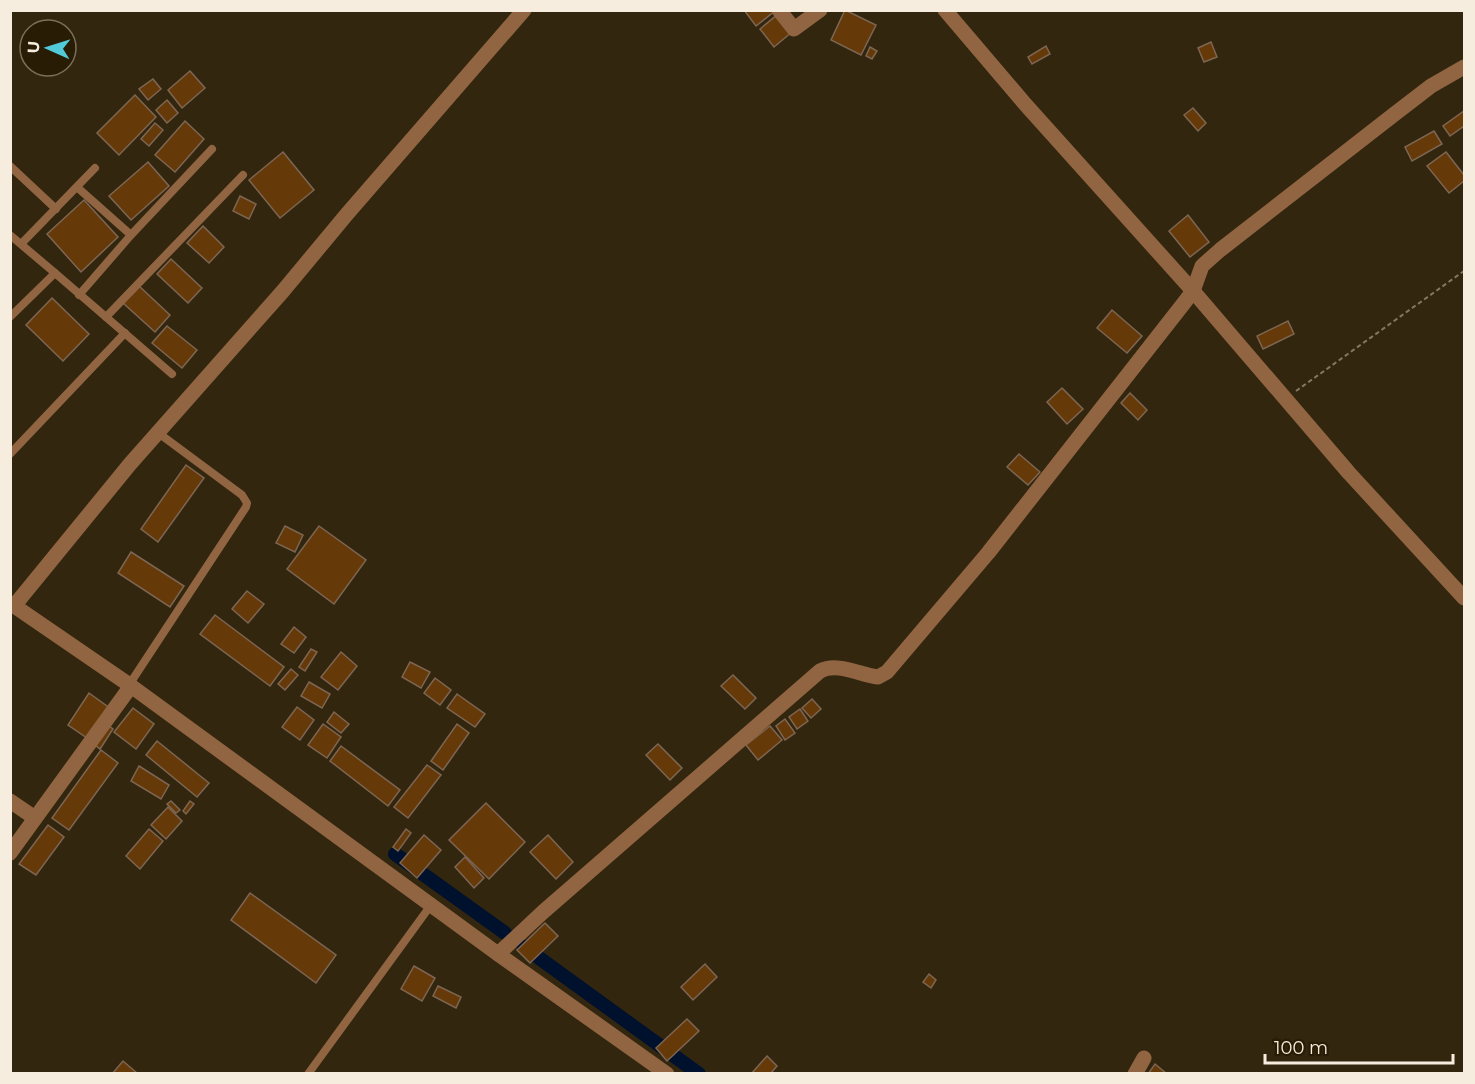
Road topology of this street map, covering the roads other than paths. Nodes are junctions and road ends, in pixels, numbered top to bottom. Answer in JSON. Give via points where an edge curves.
{"nodes":[{"id":1,"x":524,"y":10,"type":"edge"},
{"id":2,"x":779,"y":10,"type":"edge"},
{"id":3,"x":820,"y":10,"type":"edge"},
{"id":4,"x":945,"y":10,"type":"edge"},
{"id":5,"x":1464,"y":67,"type":"edge"},
{"id":6,"x":212,"y":149,"type":"dead end"},
{"id":7,"x":10,"y":165,"type":"edge"},
{"id":8,"x":95,"y":168,"type":"dead end"},
{"id":9,"x":243,"y":175,"type":"dead end"},
{"id":10,"x":78,"y":188,"type":"junction"},
{"id":11,"x":56,"y":209,"type":"junction"},
{"id":12,"x":10,"y":235,"type":"edge"},
{"id":13,"x":131,"y":235,"type":"junction"},
{"id":14,"x":22,"y":243,"type":"junction"},
{"id":15,"x":55,"y":273,"type":"junction"},
{"id":16,"x":1193,"y":291,"type":"junction"},
{"id":17,"x":79,"y":295,"type":"junction"},
{"id":18,"x":10,"y":317,"type":"edge"},
{"id":19,"x":106,"y":317,"type":"junction"},
{"id":20,"x":125,"y":333,"type":"junction"},
{"id":21,"x":172,"y":374,"type":"dead end"},
{"id":22,"x":157,"y":432,"type":"junction"},
{"id":23,"x":10,"y":454,"type":"edge"},
{"id":24,"x":1464,"y":598,"type":"edge"},
{"id":25,"x":12,"y":604,"type":"edge"},
{"id":26,"x":130,"y":685,"type":"junction"},
{"id":27,"x":10,"y":801,"type":"edge"},
{"id":28,"x":35,"y":818,"type":"junction"},
{"id":29,"x":10,"y":853,"type":"edge"},
{"id":30,"x":431,"y":905,"type":"junction"},
{"id":31,"x":498,"y":954,"type":"junction"},
{"id":32,"x":1144,"y":1058,"type":"dead end"},
{"id":33,"x":308,"y":1074,"type":"edge"},
{"id":34,"x":668,"y":1074,"type":"edge"},
{"id":35,"x":1136,"y":1074,"type":"edge"}],
"edges":[{"from":1,"to":22,"type":"street"},
{"from":2,"to":3,"type":"street","via":[[794,29]]},
{"from":4,"to":16,"type":"street"},
{"from":5,"to":16,"type":"street","via":[[1423,92],[1220,250],[1202,266]]},
{"from":6,"to":13,"type":"lane"},
{"from":7,"to":11,"type":"lane"},
{"from":8,"to":10,"type":"lane"},
{"from":9,"to":19,"type":"lane"},
{"from":10,"to":11,"type":"lane"},
{"from":10,"to":13,"type":"lane"},
{"from":11,"to":14,"type":"lane"},
{"from":12,"to":14,"type":"lane"},
{"from":13,"to":17,"type":"lane"},
{"from":14,"to":15,"type":"lane"},
{"from":15,"to":17,"type":"lane"},
{"from":15,"to":18,"type":"lane"},
{"from":16,"to":24,"type":"street","via":[[1349,473]]},
{"from":16,"to":31,"type":"street","via":[[995,543],[887,672],[878,677],[843,669],[820,671]]},
{"from":17,"to":19,"type":"lane"},
{"from":19,"to":20,"type":"lane"},
{"from":20,"to":21,"type":"lane"},
{"from":20,"to":23,"type":"lane"},
{"from":22,"to":25,"type":"street"},
{"from":22,"to":26,"type":"lane","via":[[242,495],[247,503]]},
{"from":25,"to":26,"type":"street"},
{"from":26,"to":28,"type":"street"},
{"from":26,"to":30,"type":"street"},
{"from":27,"to":28,"type":"street"},
{"from":28,"to":29,"type":"street"},
{"from":30,"to":31,"type":"street"},
{"from":30,"to":33,"type":"lane"},
{"from":31,"to":34,"type":"street"},
{"from":32,"to":35,"type":"street"}]}
